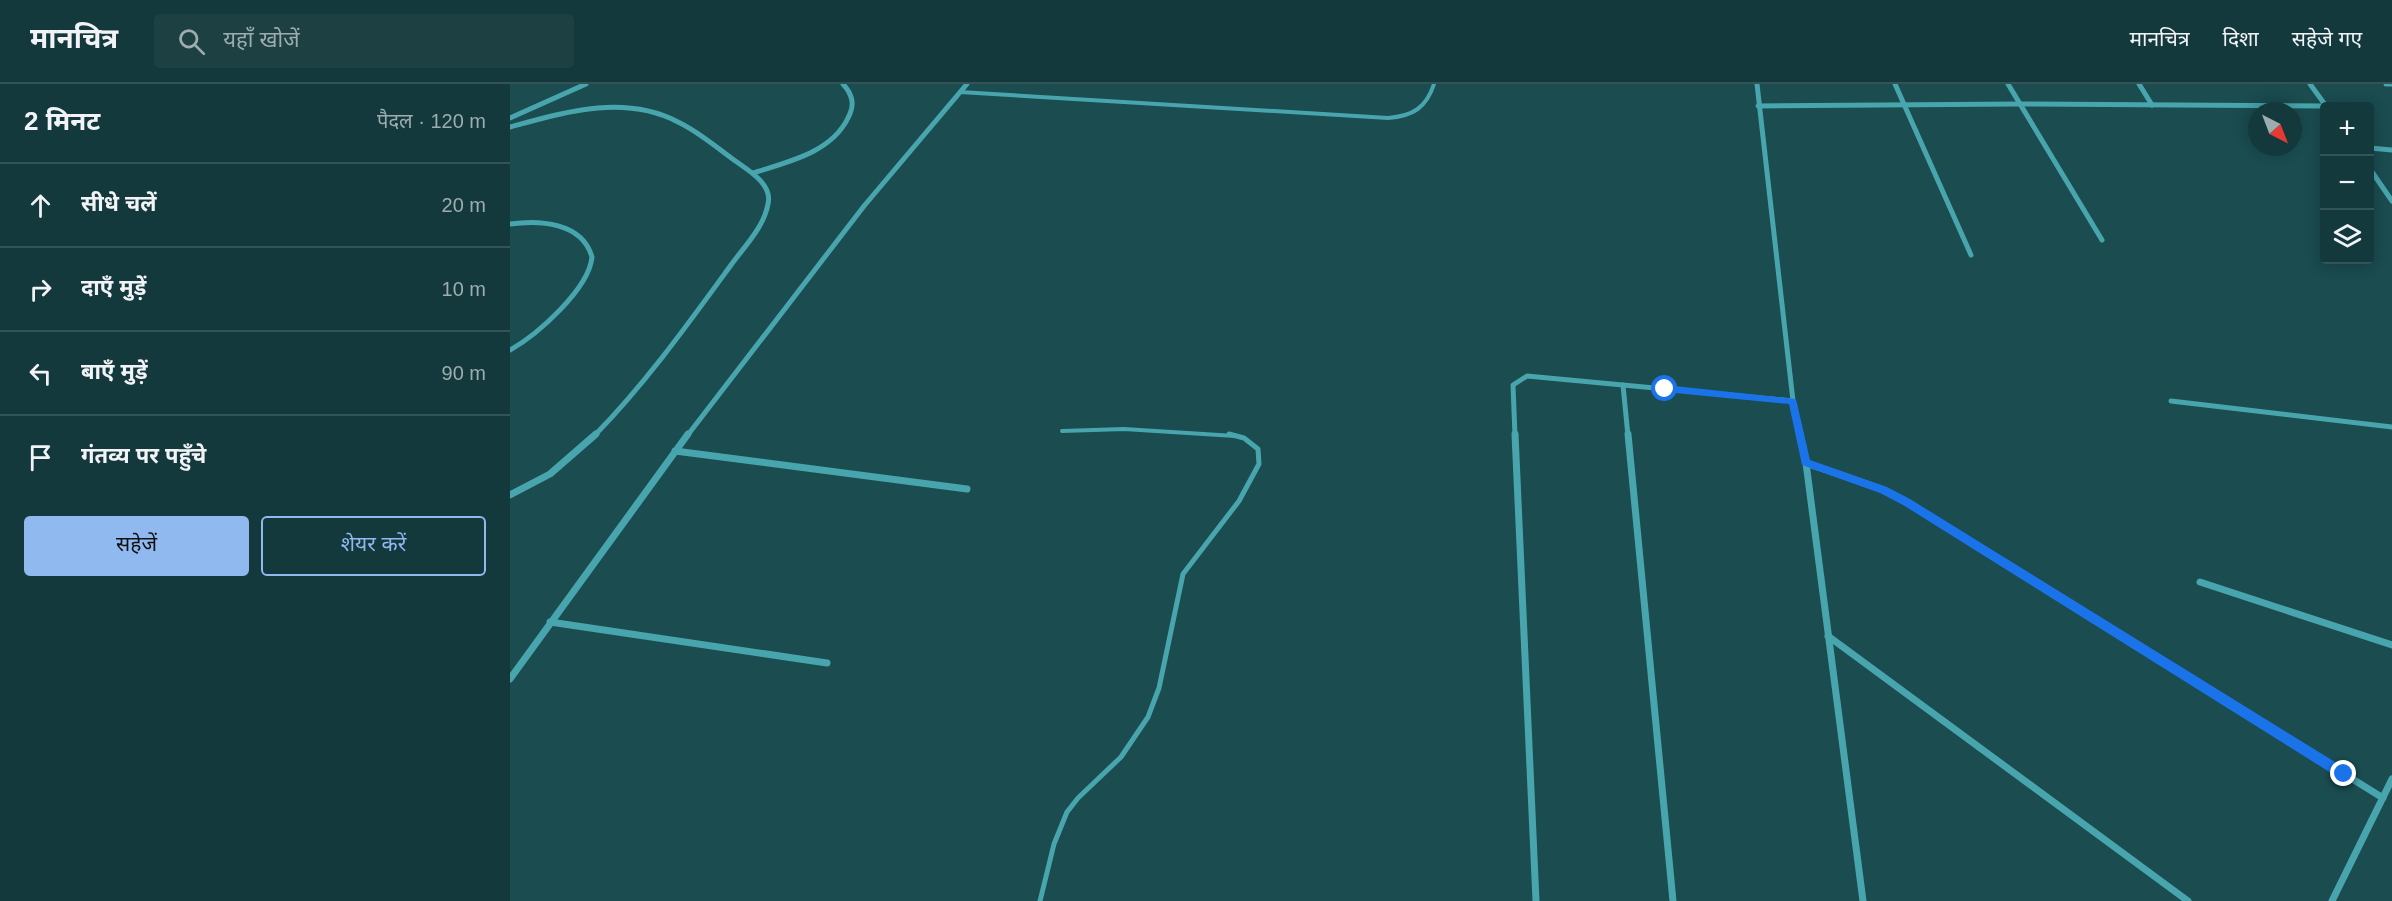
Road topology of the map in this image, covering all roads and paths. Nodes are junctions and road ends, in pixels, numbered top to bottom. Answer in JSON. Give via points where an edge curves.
{"nodes":[{"id":1,"x":586,"y":84,"type":"edge"},
{"id":2,"x":843,"y":84,"type":"edge"},
{"id":3,"x":967,"y":84,"type":"edge"},
{"id":4,"x":1434,"y":84,"type":"edge"},
{"id":5,"x":1757,"y":84,"type":"edge"},
{"id":6,"x":1895,"y":84,"type":"edge"},
{"id":7,"x":2008,"y":84,"type":"edge"},
{"id":8,"x":2139,"y":84,"type":"edge"},
{"id":9,"x":2310,"y":84,"type":"edge"},
{"id":10,"x":2386,"y":84,"type":"edge"},
{"id":11,"x":2392,"y":84,"type":"edge"},
{"id":12,"x":960,"y":92,"type":"junction"},
{"id":13,"x":2323,"y":102,"type":"edge"},
{"id":14,"x":2019,"y":104,"type":"junction"},
{"id":15,"x":1904,"y":105,"type":"junction"},
{"id":16,"x":2152,"y":105,"type":"junction"},
{"id":17,"x":1758,"y":106,"type":"junction"},
{"id":18,"x":2320,"y":106,"type":"edge"},
{"id":19,"x":510,"y":118,"type":"edge"},
{"id":20,"x":510,"y":127,"type":"edge"},
{"id":21,"x":2374,"y":148,"type":"edge"},
{"id":22,"x":2392,"y":150,"type":"edge"},
{"id":23,"x":753,"y":173,"type":"junction"},
{"id":24,"x":2374,"y":175,"type":"edge"},
{"id":25,"x":2392,"y":201,"type":"edge"},
{"id":26,"x":510,"y":224,"type":"edge"},
{"id":27,"x":2102,"y":240,"type":"dead end"},
{"id":28,"x":1971,"y":255,"type":"dead end"},
{"id":29,"x":510,"y":350,"type":"edge"},
{"id":30,"x":1623,"y":385,"type":"junction"},
{"id":31,"x":1793,"y":401,"type":"junction"},
{"id":32,"x":2171,"y":401,"type":"dead end"},
{"id":33,"x":2392,"y":427,"type":"edge"},
{"id":34,"x":1062,"y":431,"type":"dead end"},
{"id":35,"x":675,"y":451,"type":"junction"},
{"id":36,"x":1806,"y":463,"type":"junction"},
{"id":37,"x":967,"y":489,"type":"dead end"},
{"id":38,"x":510,"y":495,"type":"edge"},
{"id":39,"x":2200,"y":582,"type":"dead end"},
{"id":40,"x":550,"y":622,"type":"junction"},
{"id":41,"x":1828,"y":636,"type":"junction"},
{"id":42,"x":2392,"y":645,"type":"edge"},
{"id":43,"x":826,"y":663,"type":"dead end"},
{"id":44,"x":510,"y":679,"type":"edge"},
{"id":45,"x":2392,"y":779,"type":"edge"},
{"id":46,"x":2383,"y":798,"type":"junction"},
{"id":47,"x":1040,"y":901,"type":"edge"},
{"id":48,"x":1536,"y":901,"type":"edge"},
{"id":49,"x":1673,"y":901,"type":"edge"},
{"id":50,"x":1863,"y":901,"type":"edge"},
{"id":51,"x":2188,"y":901,"type":"edge"},
{"id":52,"x":2332,"y":901,"type":"edge"}],
"edges":[{"from":1,"to":19,"type":"street"},
{"from":2,"to":23,"type":"street","via":[[852,94],[854,104],[841,133],[805,154]]},
{"from":3,"to":12,"type":"street"},
{"from":4,"to":12,"type":"lane","via":[[1424,107],[1405,116],[1388,118]]},
{"from":5,"to":17,"type":"street"},
{"from":6,"to":15,"type":"street"},
{"from":7,"to":14,"type":"street"},
{"from":8,"to":16,"type":"street"},
{"from":9,"to":13,"type":"street"},
{"from":10,"to":11,"type":"street"},
{"from":12,"to":35,"type":"street","via":[[864,206]]},
{"from":14,"to":15,"type":"street"},
{"from":14,"to":16,"type":"street"},
{"from":14,"to":27,"type":"street"},
{"from":15,"to":17,"type":"street"},
{"from":15,"to":28,"type":"street"},
{"from":16,"to":18,"type":"street"},
{"from":17,"to":31,"type":"street"},
{"from":20,"to":23,"type":"street","via":[[603,108],[647,111],[694,130]]},
{"from":21,"to":22,"type":"street"},
{"from":23,"to":38,"type":"street","via":[[769,200],[765,217],[663,356],[574,456],[548,476]]},
{"from":24,"to":25,"type":"street"},
{"from":26,"to":29,"type":"street","via":[[557,223],[572,230],[590,250],[592,259],[554,319]]},
{"from":30,"to":31,"type":"street"},
{"from":30,"to":48,"type":"street","via":[[1527,376],[1513,386]]},
{"from":30,"to":49,"type":"street"},
{"from":31,"to":36,"type":"street"},
{"from":32,"to":33,"type":"street"},
{"from":34,"to":47,"type":"lane","via":[[1124,429],[1229,434],[1252,442],[1258,449],[1260,464],[1239,501],[1183,574],[1160,686],[1150,715],[1115,764],[1067,812]]},
{"from":35,"to":37,"type":"street"},
{"from":35,"to":40,"type":"street"},
{"from":36,"to":41,"type":"street"},
{"from":36,"to":46,"type":"street","via":[[1884,490],[1906,502]]},
{"from":39,"to":42,"type":"street"},
{"from":40,"to":43,"type":"street"},
{"from":40,"to":44,"type":"street"},
{"from":41,"to":50,"type":"street"},
{"from":41,"to":51,"type":"street"},
{"from":45,"to":46,"type":"street"},
{"from":46,"to":52,"type":"street"}]}
